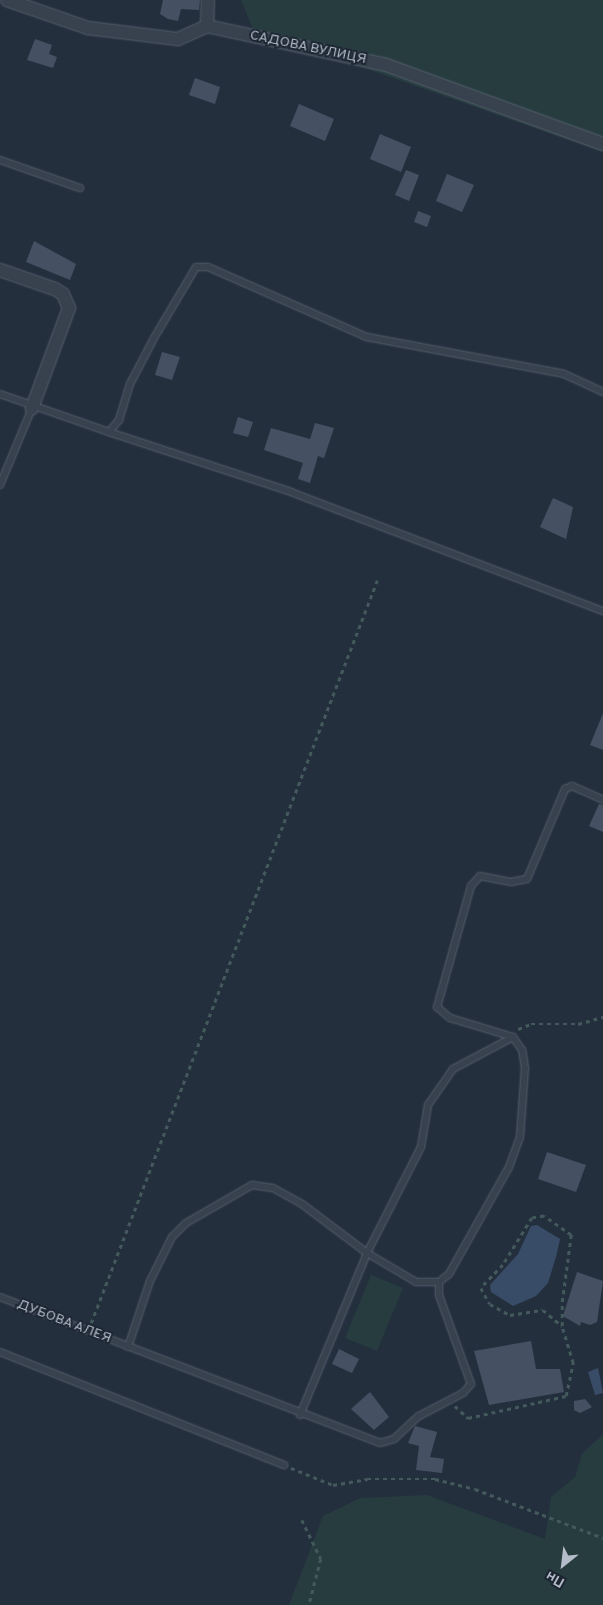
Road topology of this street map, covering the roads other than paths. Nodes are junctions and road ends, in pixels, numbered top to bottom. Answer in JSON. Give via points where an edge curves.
{"nodes":[{"id":1,"x":7,"y":0,"type":"edge"},
{"id":2,"x":208,"y":0,"type":"edge"},
{"id":3,"x":207,"y":26,"type":"junction"},
{"id":4,"x":603,"y":144,"type":"edge"},
{"id":5,"x":0,"y":160,"type":"edge"},
{"id":6,"x":80,"y":188,"type":"dead end"},
{"id":7,"x":0,"y":270,"type":"edge"},
{"id":8,"x":603,"y":392,"type":"edge"},
{"id":9,"x":0,"y":394,"type":"edge"},
{"id":10,"x":32,"y":408,"type":"junction"},
{"id":11,"x":109,"y":432,"type":"junction"},
{"id":12,"x":0,"y":485,"type":"edge"},
{"id":13,"x":603,"y":611,"type":"edge"},
{"id":14,"x":603,"y":800,"type":"edge"},
{"id":15,"x":513,"y":1037,"type":"junction"},
{"id":16,"x":367,"y":1253,"type":"junction"},
{"id":17,"x":439,"y":1282,"type":"junction"},
{"id":18,"x":0,"y":1297,"type":"edge"},
{"id":19,"x":128,"y":1347,"type":"junction"},
{"id":20,"x":0,"y":1352,"type":"edge"},
{"id":21,"x":300,"y":1415,"type":"junction"},
{"id":22,"x":284,"y":1465,"type":"road end"}],
"edges":[{"from":1,"to":3,"type":"street","via":[[97,29],[178,39]]},
{"from":2,"to":3,"type":"street"},
{"from":3,"to":4,"type":"street","name":"САДОВА ВУЛИЦЯ","via":[[386,65]]},
{"from":5,"to":6,"type":"lane"},
{"from":7,"to":10,"type":"street","via":[[55,289],[63,294],[69,308]]},
{"from":8,"to":11,"type":"lane","via":[[564,374],[367,337],[255,285],[208,267],[196,267],[154,338],[130,384],[119,420]]},
{"from":9,"to":10,"type":"lane"},
{"from":10,"to":11,"type":"lane"},
{"from":10,"to":12,"type":"lane"},
{"from":11,"to":13,"type":"lane","via":[[274,486]]},
{"from":14,"to":15,"type":"lane","via":[[572,786],[565,789],[532,874],[520,882],[480,876],[471,886],[437,1007],[450,1018]]},
{"from":15,"to":16,"type":"lane","via":[[453,1069],[428,1105],[421,1147]]},
{"from":15,"to":17,"type":"lane","via":[[522,1050],[525,1068],[520,1137],[489,1205],[449,1274]]},
{"from":16,"to":17,"type":"lane","via":[[416,1282]]},
{"from":16,"to":19,"type":"lane","via":[[302,1204],[274,1188],[252,1185],[186,1223],[172,1237],[150,1281]]},
{"from":16,"to":21,"type":"lane"},
{"from":17,"to":21,"type":"lane","name":"ДУБОВА АЛЕЯ","via":[[439,1295],[471,1377],[467,1390],[420,1416],[394,1439],[380,1443]]},
{"from":18,"to":19,"type":"lane","name":"ДУБОВА АЛЕЯ"},
{"from":19,"to":21,"type":"lane","name":"ДУБОВА АЛЕЯ"},
{"from":20,"to":22,"type":"lane"}]}
